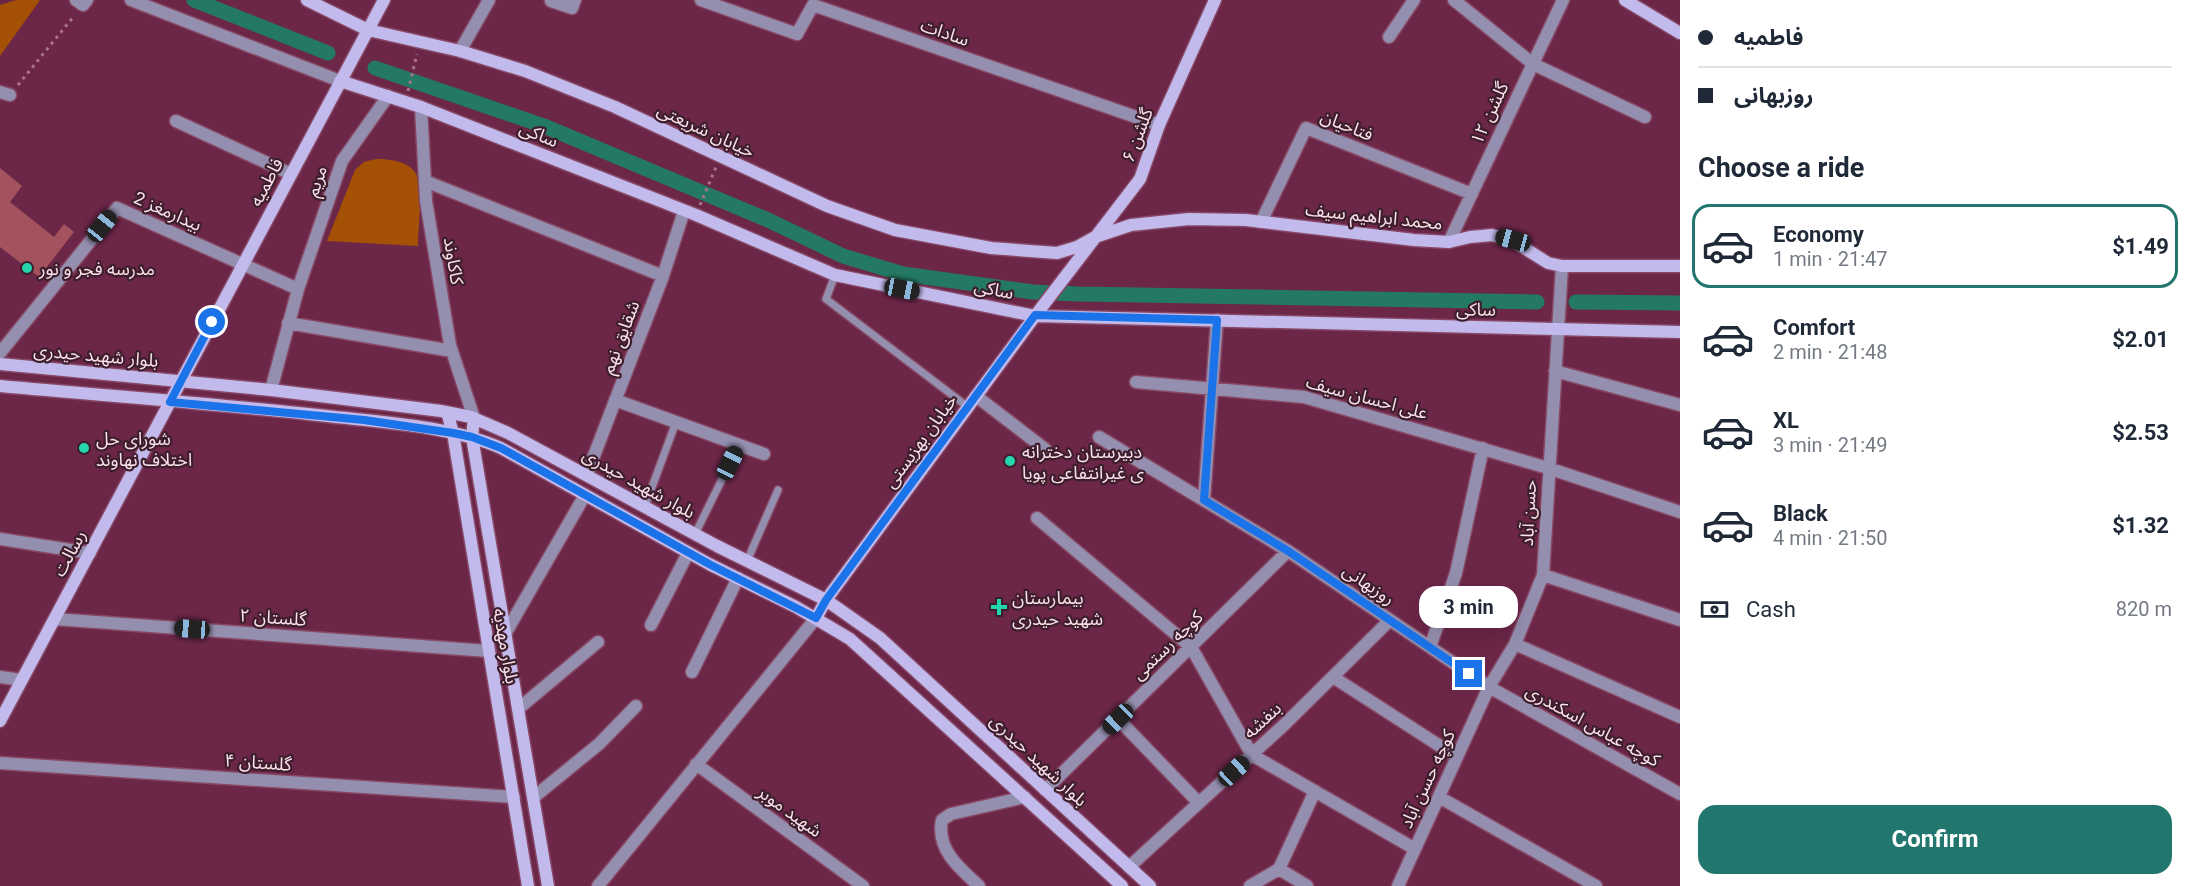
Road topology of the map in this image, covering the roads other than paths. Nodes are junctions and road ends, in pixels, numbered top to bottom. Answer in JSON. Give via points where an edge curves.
{"nodes":[{"id":1,"x":131,"y":0,"type":"edge"},
{"id":2,"x":307,"y":0,"type":"edge"},
{"id":3,"x":384,"y":0,"type":"edge"},
{"id":4,"x":489,"y":0,"type":"edge"},
{"id":5,"x":575,"y":0,"type":"edge"},
{"id":6,"x":701,"y":0,"type":"edge"},
{"id":7,"x":1215,"y":0,"type":"edge"},
{"id":8,"x":1414,"y":0,"type":"edge"},
{"id":9,"x":1454,"y":0,"type":"edge"},
{"id":10,"x":1563,"y":0,"type":"edge"},
{"id":11,"x":551,"y":1,"type":"edge"},
{"id":12,"x":1630,"y":1,"type":"edge"},
{"id":13,"x":368,"y":30,"type":"junction"},
{"id":14,"x":1680,"y":33,"type":"edge"},
{"id":15,"x":1389,"y":37,"type":"dead end"},
{"id":16,"x":460,"y":51,"type":"junction"},
{"id":17,"x":1533,"y":64,"type":"junction"},
{"id":18,"x":340,"y":81,"type":"junction"},
{"id":19,"x":388,"y":96,"type":"junction"},
{"id":20,"x":420,"y":107,"type":"junction"},
{"id":21,"x":1645,"y":117,"type":"dead end"},
{"id":22,"x":176,"y":121,"type":"dead end"},
{"id":23,"x":1159,"y":125,"type":"junction"},
{"id":24,"x":291,"y":174,"type":"junction"},
{"id":25,"x":425,"y":182,"type":"junction"},
{"id":26,"x":1472,"y":194,"type":"junction"},
{"id":27,"x":684,"y":211,"type":"junction"},
{"id":28,"x":1261,"y":222,"type":"junction"},
{"id":29,"x":1095,"y":237,"type":"junction"},
{"id":30,"x":1449,"y":242,"type":"junction"},
{"id":31,"x":243,"y":264,"type":"junction"},
{"id":32,"x":1562,"y":266,"type":"junction"},
{"id":33,"x":1680,"y":266,"type":"edge"},
{"id":34,"x":835,"y":275,"type":"junction"},
{"id":35,"x":663,"y":276,"type":"junction"},
{"id":36,"x":298,"y":289,"type":"junction"},
{"id":37,"x":1044,"y":304,"type":"joint"},
{"id":38,"x":1035,"y":315,"type":"junction"},
{"id":39,"x":1217,"y":320,"type":"junction"},
{"id":40,"x":288,"y":323,"type":"junction"},
{"id":41,"x":1557,"y":329,"type":"junction"},
{"id":42,"x":1680,"y":332,"type":"edge"},
{"id":43,"x":452,"y":351,"type":"junction"},
{"id":44,"x":0,"y":353,"type":"edge"},
{"id":45,"x":0,"y":364,"type":"edge"},
{"id":46,"x":1555,"y":371,"type":"junction"},
{"id":47,"x":181,"y":381,"type":"junction"},
{"id":48,"x":1136,"y":382,"type":"dead end"},
{"id":49,"x":0,"y":386,"type":"edge"},
{"id":50,"x":1212,"y":389,"type":"junction"},
{"id":51,"x":271,"y":390,"type":"junction"},
{"id":52,"x":976,"y":396,"type":"junction"},
{"id":53,"x":615,"y":400,"type":"junction"},
{"id":54,"x":170,"y":402,"type":"junction"},
{"id":55,"x":1680,"y":405,"type":"edge"},
{"id":56,"x":968,"y":407,"type":"junction"},
{"id":57,"x":447,"y":412,"type":"junction"},
{"id":58,"x":474,"y":418,"type":"junction"},
{"id":59,"x":676,"y":422,"type":"junction"},
{"id":60,"x":453,"y":433,"type":"junction"},
{"id":61,"x":472,"y":437,"type":"junction"},
{"id":62,"x":1099,"y":437,"type":"dead end"},
{"id":63,"x":739,"y":445,"type":"junction"},
{"id":64,"x":1483,"y":448,"type":"junction"},
{"id":65,"x":1045,"y":449,"type":"dead end"},
{"id":66,"x":764,"y":454,"type":"dead end"},
{"id":67,"x":1548,"y":468,"type":"junction"},
{"id":68,"x":587,"y":474,"type":"junction"},
{"id":69,"x":778,"y":490,"type":"dead end"},
{"id":70,"x":585,"y":495,"type":"junction"},
{"id":71,"x":1204,"y":500,"type":"junction"},
{"id":72,"x":645,"y":506,"type":"junction"},
{"id":73,"x":1680,"y":512,"type":"edge"},
{"id":74,"x":1037,"y":518,"type":"dead end"},
{"id":75,"x":695,"y":534,"type":"junction"},
{"id":76,"x":0,"y":539,"type":"edge"},
{"id":77,"x":1288,"y":551,"type":"junction"},
{"id":78,"x":90,"y":553,"type":"junction"},
{"id":79,"x":688,"y":553,"type":"junction"},
{"id":80,"x":747,"y":561,"type":"junction"},
{"id":81,"x":1543,"y":574,"type":"junction"},
{"id":82,"x":738,"y":578,"type":"junction"},
{"id":83,"x":826,"y":600,"type":"junction"},
{"id":84,"x":816,"y":618,"type":"junction"},
{"id":85,"x":55,"y":619,"type":"junction"},
{"id":86,"x":1390,"y":620,"type":"junction"},
{"id":87,"x":1680,"y":620,"type":"edge"},
{"id":88,"x":651,"y":625,"type":"dead end"},
{"id":89,"x":505,"y":634,"type":"junction"},
{"id":90,"x":598,"y":642,"type":"dead end"},
{"id":91,"x":1515,"y":644,"type":"junction"},
{"id":92,"x":1191,"y":647,"type":"junction"},
{"id":93,"x":1430,"y":647,"type":"junction"},
{"id":94,"x":488,"y":651,"type":"junction"},
{"id":95,"x":692,"y":672,"type":"dead end"},
{"id":96,"x":0,"y":677,"type":"edge"},
{"id":97,"x":1333,"y":678,"type":"junction"},
{"id":98,"x":22,"y":680,"type":"junction"},
{"id":99,"x":1489,"y":687,"type":"junction"},
{"id":100,"x":636,"y":706,"type":"dead end"},
{"id":101,"x":518,"y":708,"type":"junction"},
{"id":102,"x":1680,"y":717,"type":"edge"},
{"id":103,"x":1118,"y":719,"type":"junction"},
{"id":104,"x":0,"y":721,"type":"edge"},
{"id":105,"x":1252,"y":754,"type":"junction"},
{"id":106,"x":1457,"y":757,"type":"junction"},
{"id":107,"x":0,"y":763,"type":"edge"},
{"id":108,"x":696,"y":764,"type":"junction"},
{"id":109,"x":1045,"y":790,"type":"junction"},
{"id":110,"x":1315,"y":791,"type":"junction"},
{"id":111,"x":1680,"y":794,"type":"edge"},
{"id":112,"x":514,"y":797,"type":"junction"},
{"id":113,"x":534,"y":797,"type":"junction"},
{"id":114,"x":1025,"y":797,"type":"junction"},
{"id":115,"x":1439,"y":797,"type":"junction"},
{"id":116,"x":1199,"y":803,"type":"junction"},
{"id":117,"x":1415,"y":849,"type":"junction"},
{"id":118,"x":1130,"y":867,"type":"junction"},
{"id":119,"x":1279,"y":869,"type":"junction"},
{"id":120,"x":601,"y":885,"type":"edge"},
{"id":121,"x":528,"y":886,"type":"edge"},
{"id":122,"x":548,"y":886,"type":"edge"},
{"id":123,"x":863,"y":886,"type":"edge"},
{"id":124,"x":979,"y":886,"type":"edge"},
{"id":125,"x":1122,"y":886,"type":"edge"},
{"id":126,"x":1150,"y":886,"type":"edge"},
{"id":127,"x":1250,"y":886,"type":"edge"},
{"id":128,"x":1307,"y":886,"type":"edge"},
{"id":129,"x":1398,"y":886,"type":"edge"},
{"id":130,"x":1596,"y":886,"type":"edge"}],
"edges":[{"from":1,"to":18,"type":"street"},
{"from":2,"to":13,"type":"street","name":"خیابان شریعتی"},
{"from":3,"to":13,"type":"street","name":"فاطمیه"},
{"from":4,"to":16,"type":"street"},
{"from":5,"to":11,"type":"street","via":[[572,8]]},
{"from":6,"to":23,"type":"street","name":"سادات","via":[[797,34],[813,5]]},
{"from":7,"to":23,"type":"street","name":"گلشن ۶"},
{"from":8,"to":15,"type":"street"},
{"from":9,"to":17,"type":"street"},
{"from":10,"to":17,"type":"street","name":"گلشن ۱۲"},
{"from":12,"to":14,"type":"street"},
{"from":13,"to":16,"type":"street","name":"خیابان شریعتی"},
{"from":13,"to":18,"type":"street","name":"فاطمیه"},
{"from":16,"to":29,"type":"street","name":"خیابان شریعتی","via":[[525,71],[615,107],[817,202],[896,230],[991,248],[1057,253],[1077,248]]},
{"from":17,"to":21,"type":"street"},
{"from":17,"to":26,"type":"street","name":"گلشن ۱۲"},
{"from":18,"to":19,"type":"street","name":"ساکی"},
{"from":18,"to":24,"type":"street","name":"فاطمیه"},
{"from":19,"to":20,"type":"street","name":"ساکی"},
{"from":19,"to":36,"type":"street","name":"مریم","via":[[342,160]]},
{"from":20,"to":25,"type":"street","name":"کاکاوند"},
{"from":20,"to":27,"type":"street","name":"ساکی"},
{"from":22,"to":24,"type":"street"},
{"from":23,"to":29,"type":"street","name":"گلشن ۶","via":[[1140,179]]},
{"from":24,"to":31,"type":"street","name":"فاطمیه"},
{"from":25,"to":35,"type":"street"},
{"from":25,"to":43,"type":"street","name":"کاکاوند"},
{"from":26,"to":28,"type":"street","name":"فتاحیان","via":[[1306,128]]},
{"from":26,"to":30,"type":"street","name":"گلشن ۱۲"},
{"from":27,"to":34,"type":"street","name":"ساکی"},
{"from":27,"to":35,"type":"street","name":"شقایق نهم"},
{"from":28,"to":29,"type":"street","name":"محمد ابراهیم سیف","via":[[1189,219],[1131,225]]},
{"from":28,"to":30,"type":"street","name":"محمد ابراهیم سیف"},
{"from":29,"to":37,"type":"street","name":"گلشن ۶"},
{"from":30,"to":32,"type":"street","name":"محمد ابراهیم سیف","via":[[1492,235],[1513,240],[1548,263]]},
{"from":31,"to":36,"type":"street"},
{"from":31,"to":44,"type":"street","name":"بیدارمغز 2","via":[[117,208]]},
{"from":31,"to":47,"type":"street","name":"فاطمیه"},
{"from":32,"to":33,"type":"street","name":"محمد ابراهیم سیف"},
{"from":32,"to":41,"type":"street","name":"حسن آباد"},
{"from":34,"to":38,"type":"street","name":"ساکی"},
{"from":34,"to":56,"type":"lane","via":[[826,299]]},
{"from":35,"to":53,"type":"street","name":"شقایق نهم"},
{"from":36,"to":40,"type":"street","name":"مریم"},
{"from":37,"to":38,"type":"street","name":"خیابان بهزیستی"},
{"from":38,"to":39,"type":"street","name":"ساکی"},
{"from":38,"to":52,"type":"street","name":"خیابان بهزیستی"},
{"from":39,"to":41,"type":"street","name":"ساکی"},
{"from":39,"to":50,"type":"street"},
{"from":40,"to":43,"type":"street"},
{"from":40,"to":51,"type":"street","name":"مریم"},
{"from":41,"to":42,"type":"street","name":"ساکی"},
{"from":41,"to":46,"type":"street","name":"حسن آباد"},
{"from":43,"to":58,"type":"street","name":"کاکاوند"},
{"from":45,"to":47,"type":"street","name":"بلوار شهید حیدری"},
{"from":46,"to":55,"type":"street"},
{"from":46,"to":67,"type":"street","name":"حسن آباد"},
{"from":47,"to":51,"type":"street","name":"بلوار شهید حیدری"},
{"from":47,"to":54,"type":"street","name":"رسالت"},
{"from":48,"to":50,"type":"street","name":"علی احسان سیف"},
{"from":49,"to":54,"type":"street","name":"بلوار شهید حیدری"},
{"from":50,"to":64,"type":"street","name":"علی احسان سیف","via":[[1304,397]]},
{"from":50,"to":71,"type":"street"},
{"from":51,"to":57,"type":"street","name":"بلوار شهید حیدری"},
{"from":52,"to":56,"type":"street","name":"خیابان بهزیستی"},
{"from":52,"to":65,"type":"street"},
{"from":53,"to":59,"type":"street"},
{"from":53,"to":68,"type":"street","name":"شقایق نهم"},
{"from":54,"to":60,"type":"street","name":"بلوار شهید حیدری","via":[[329,416]]},
{"from":54,"to":78,"type":"street","name":"رسالت"},
{"from":56,"to":83,"type":"street","name":"خیابان بهزیستی"},
{"from":57,"to":58,"type":"street","name":"بلوار شهید حیدری"},
{"from":57,"to":60,"type":"street","name":"بلوار مهدیه"},
{"from":58,"to":61,"type":"street","name":"بلوار مهدیه"},
{"from":58,"to":68,"type":"street","name":"بلوار شهید حیدری"},
{"from":59,"to":63,"type":"street"},
{"from":59,"to":72,"type":"lane"},
{"from":60,"to":61,"type":"street","name":"بلوار شهید حیدری"},
{"from":60,"to":94,"type":"street","name":"بلوار مهدیه"},
{"from":61,"to":70,"type":"street","name":"بلوار شهید حیدری","via":[[501,448]]},
{"from":61,"to":89,"type":"street","name":"بلوار مهدیه"},
{"from":62,"to":71,"type":"street","name":"روزبهانی"},
{"from":63,"to":66,"type":"street"},
{"from":63,"to":75,"type":"lane"},
{"from":64,"to":67,"type":"street","name":"علی احسان سیف"},
{"from":64,"to":93,"type":"street","via":[[1456,573]]},
{"from":67,"to":73,"type":"street","name":"علی احسان سیف"},
{"from":67,"to":81,"type":"street","name":"حسن آباد"},
{"from":68,"to":72,"type":"street","name":"بلوار شهید حیدری"},
{"from":69,"to":80,"type":"lane"},
{"from":70,"to":79,"type":"street","name":"بلوار شهید حیدری"},
{"from":70,"to":89,"type":"street"},
{"from":71,"to":77,"type":"street","name":"روزبهانی"},
{"from":72,"to":75,"type":"street","name":"بلوار شهید حیدری"},
{"from":74,"to":92,"type":"street"},
{"from":75,"to":80,"type":"street","name":"بلوار شهید حیدری"},
{"from":76,"to":78,"type":"street"},
{"from":77,"to":86,"type":"street","name":"روزبهانی"},
{"from":77,"to":92,"type":"street","name":"کوچه رستمی"},
{"from":78,"to":85,"type":"street","name":"رسالت"},
{"from":79,"to":82,"type":"street","name":"بلوار شهید حیدری"},
{"from":79,"to":88,"type":"street"},
{"from":80,"to":83,"type":"street","name":"بلوار شهید حیدری"},
{"from":81,"to":87,"type":"street"},
{"from":81,"to":91,"type":"street","name":"حسن آباد"},
{"from":82,"to":84,"type":"street","name":"بلوار شهید حیدری"},
{"from":82,"to":95,"type":"street"},
{"from":83,"to":84,"type":"street","name":"خیابان بهزیستی"},
{"from":83,"to":109,"type":"street","name":"بلوار شهید حیدری","via":[[880,638]]},
{"from":84,"to":108,"type":"street"},
{"from":84,"to":114,"type":"street","name":"بلوار شهید حیدری","via":[[870,655]]},
{"from":85,"to":94,"type":"street","name":"گلستان ۲"},
{"from":85,"to":98,"type":"street","name":"رسالت"},
{"from":86,"to":93,"type":"street","name":"روزبهانی"},
{"from":86,"to":97,"type":"street","name":"بنفشه"},
{"from":89,"to":101,"type":"street","name":"بلوار مهدیه"},
{"from":90,"to":101,"type":"street"},
{"from":91,"to":99,"type":"street","name":"حسن آباد"},
{"from":91,"to":102,"type":"street"},
{"from":92,"to":103,"type":"street","name":"کوچه رستمی"},
{"from":92,"to":105,"type":"street"},
{"from":93,"to":99,"type":"street","name":"روزبهانی"},
{"from":94,"to":112,"type":"street","name":"بلوار مهدیه"},
{"from":96,"to":98,"type":"street"},
{"from":97,"to":105,"type":"street","name":"بنفشه"},
{"from":97,"to":106,"type":"street"},
{"from":98,"to":104,"type":"street","name":"رسالت"},
{"from":99,"to":106,"type":"street","name":"کوچه حسن آباد"},
{"from":99,"to":111,"type":"street","name":"کوچه عباس اسکندری"},
{"from":100,"to":113,"type":"street","via":[[599,744]]},
{"from":101,"to":113,"type":"street","name":"بلوار مهدیه"},
{"from":103,"to":109,"type":"street","name":"کوچه رستمی"},
{"from":103,"to":116,"type":"street"},
{"from":105,"to":110,"type":"street"},
{"from":105,"to":116,"type":"street","name":"بنفشه"},
{"from":106,"to":115,"type":"street","name":"کوچه حسن آباد"},
{"from":107,"to":112,"type":"street","name":"گلستان ۴"},
{"from":108,"to":120,"type":"street"},
{"from":108,"to":123,"type":"street","name":"شهید موبر"},
{"from":109,"to":118,"type":"street","name":"بلوار شهید حیدری"},
{"from":110,"to":117,"type":"street"},
{"from":110,"to":119,"type":"street"},
{"from":112,"to":121,"type":"street","name":"بلوار مهدیه"},
{"from":113,"to":122,"type":"street","name":"بلوار مهدیه"},
{"from":114,"to":124,"type":"street","via":[[951,814],[942,820],[944,846],[958,868]]},
{"from":114,"to":125,"type":"street","name":"بلوار شهید حیدری"},
{"from":115,"to":117,"type":"street","name":"کوچه حسن آباد"},
{"from":115,"to":130,"type":"street"},
{"from":116,"to":118,"type":"street","name":"بنفشه"},
{"from":117,"to":129,"type":"street","name":"کوچه حسن آباد"},
{"from":118,"to":126,"type":"street","name":"بلوار شهید حیدری"},
{"from":119,"to":127,"type":"street"},
{"from":119,"to":128,"type":"street"}]}
